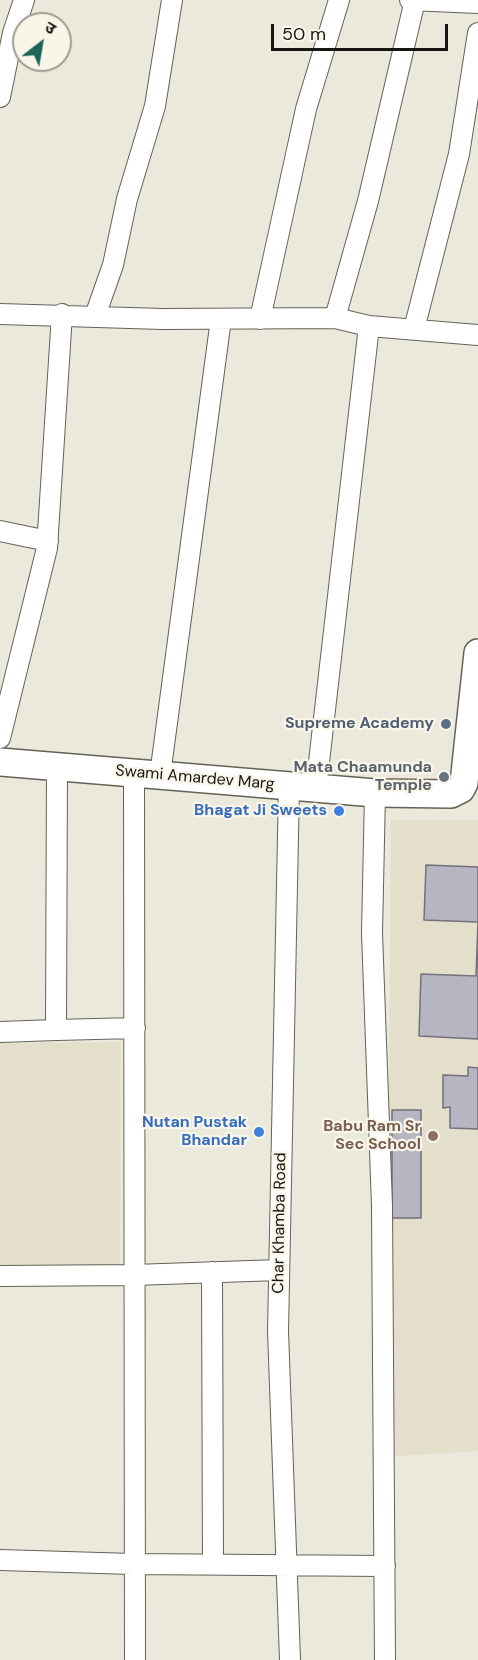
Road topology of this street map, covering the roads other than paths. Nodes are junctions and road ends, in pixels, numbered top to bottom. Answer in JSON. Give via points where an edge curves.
{"nodes":[{"id":1,"x":24,"y":0,"type":"edge"},
{"id":2,"x":172,"y":0,"type":"edge"},
{"id":3,"x":339,"y":0,"type":"edge"},
{"id":4,"x":410,"y":0,"type":"edge"},
{"id":5,"x":415,"y":0,"type":"edge"},
{"id":6,"x":455,"y":1,"type":"edge"},
{"id":7,"x":478,"y":3,"type":"edge"},
{"id":8,"x":478,"y":33,"type":"edge"},
{"id":9,"x":0,"y":97,"type":"edge"},
{"id":10,"x":0,"y":314,"type":"edge"},
{"id":11,"x":62,"y":314,"type":"junction"},
{"id":12,"x":95,"y":316,"type":"junction"},
{"id":13,"x":335,"y":318,"type":"junction"},
{"id":14,"x":221,"y":319,"type":"junction"},
{"id":15,"x":260,"y":320,"type":"junction"},
{"id":16,"x":369,"y":326,"type":"junction"},
{"id":17,"x":414,"y":329,"type":"junction"},
{"id":18,"x":478,"y":335,"type":"edge"},
{"id":19,"x":0,"y":531,"type":"edge"},
{"id":20,"x":48,"y":541,"type":"junction"},
{"id":21,"x":478,"y":653,"type":"edge"},
{"id":22,"x":0,"y":738,"type":"edge"},
{"id":23,"x":0,"y":762,"type":"edge"},
{"id":24,"x":57,"y":767,"type":"junction"},
{"id":25,"x":147,"y":774,"type":"junction"},
{"id":26,"x":289,"y":786,"type":"junction"},
{"id":27,"x":468,"y":787,"type":"edge"},
{"id":28,"x":316,"y":788,"type":"junction"},
{"id":29,"x":375,"y":793,"type":"junction"},
{"id":30,"x":135,"y":1028,"type":"junction"},
{"id":31,"x":56,"y":1030,"type":"junction"},
{"id":32,"x":0,"y":1032,"type":"edge"},
{"id":33,"x":279,"y":1270,"type":"junction"},
{"id":34,"x":212,"y":1272,"type":"junction"},
{"id":35,"x":134,"y":1275,"type":"junction"},
{"id":36,"x":0,"y":1276,"type":"edge"},
{"id":37,"x":0,"y":1560,"type":"edge"},
{"id":38,"x":287,"y":1563,"type":"junction"},
{"id":39,"x":133,"y":1564,"type":"junction"},
{"id":40,"x":213,"y":1564,"type":"junction"},
{"id":41,"x":385,"y":1566,"type":"junction"},
{"id":42,"x":135,"y":1660,"type":"edge"},
{"id":43,"x":290,"y":1660,"type":"edge"},
{"id":44,"x":385,"y":1660,"type":"edge"}],
"edges":[{"from":1,"to":9,"type":"street"},
{"from":2,"to":12,"type":"street","via":[[155,106],[127,199],[113,265]]},
{"from":3,"to":15,"type":"street","via":[[306,109]]},
{"from":4,"to":5,"type":"street"},
{"from":5,"to":6,"type":"street"},
{"from":5,"to":13,"type":"street","via":[[365,212]]},
{"from":6,"to":7,"type":"street"},
{"from":8,"to":17,"type":"street","via":[[459,154]]},
{"from":10,"to":11,"type":"street"},
{"from":11,"to":12,"type":"street"},
{"from":11,"to":20,"type":"street"},
{"from":12,"to":14,"type":"street"},
{"from":13,"to":15,"type":"street"},
{"from":13,"to":16,"type":"street"},
{"from":14,"to":15,"type":"street"},
{"from":14,"to":25,"type":"street"},
{"from":16,"to":17,"type":"street"},
{"from":16,"to":28,"type":"street"},
{"from":17,"to":18,"type":"street"},
{"from":19,"to":20,"type":"street"},
{"from":20,"to":22,"type":"street"},
{"from":21,"to":27,"type":"street"},
{"from":23,"to":24,"type":"street","name":"Swami Amardev Marg"},
{"from":24,"to":25,"type":"street","name":"Swami Amardev Marg"},
{"from":24,"to":31,"type":"street"},
{"from":25,"to":26,"type":"street","name":"Swami Amardev Marg"},
{"from":25,"to":30,"type":"street"},
{"from":26,"to":28,"type":"street","name":"Swami Amardev Marg"},
{"from":26,"to":33,"type":"street","name":"Char Khamba Road"},
{"from":27,"to":29,"type":"street","name":"Swami Amardev Marg","via":[[451,794]]},
{"from":28,"to":29,"type":"street","name":"Swami Amardev Marg"},
{"from":29,"to":41,"type":"street","via":[[372,933],[382,1206]]},
{"from":30,"to":31,"type":"street"},
{"from":30,"to":35,"type":"street"},
{"from":31,"to":32,"type":"street"},
{"from":33,"to":34,"type":"street"},
{"from":33,"to":38,"type":"street","name":"Char Khamba Road"},
{"from":34,"to":35,"type":"street"},
{"from":34,"to":40,"type":"street"},
{"from":35,"to":36,"type":"street"},
{"from":35,"to":39,"type":"street"},
{"from":37,"to":39,"type":"street"},
{"from":38,"to":40,"type":"street"},
{"from":38,"to":41,"type":"street"},
{"from":38,"to":43,"type":"street","name":"Char Khamba Road"},
{"from":39,"to":40,"type":"street"},
{"from":39,"to":42,"type":"street"},
{"from":41,"to":44,"type":"street"}]}
